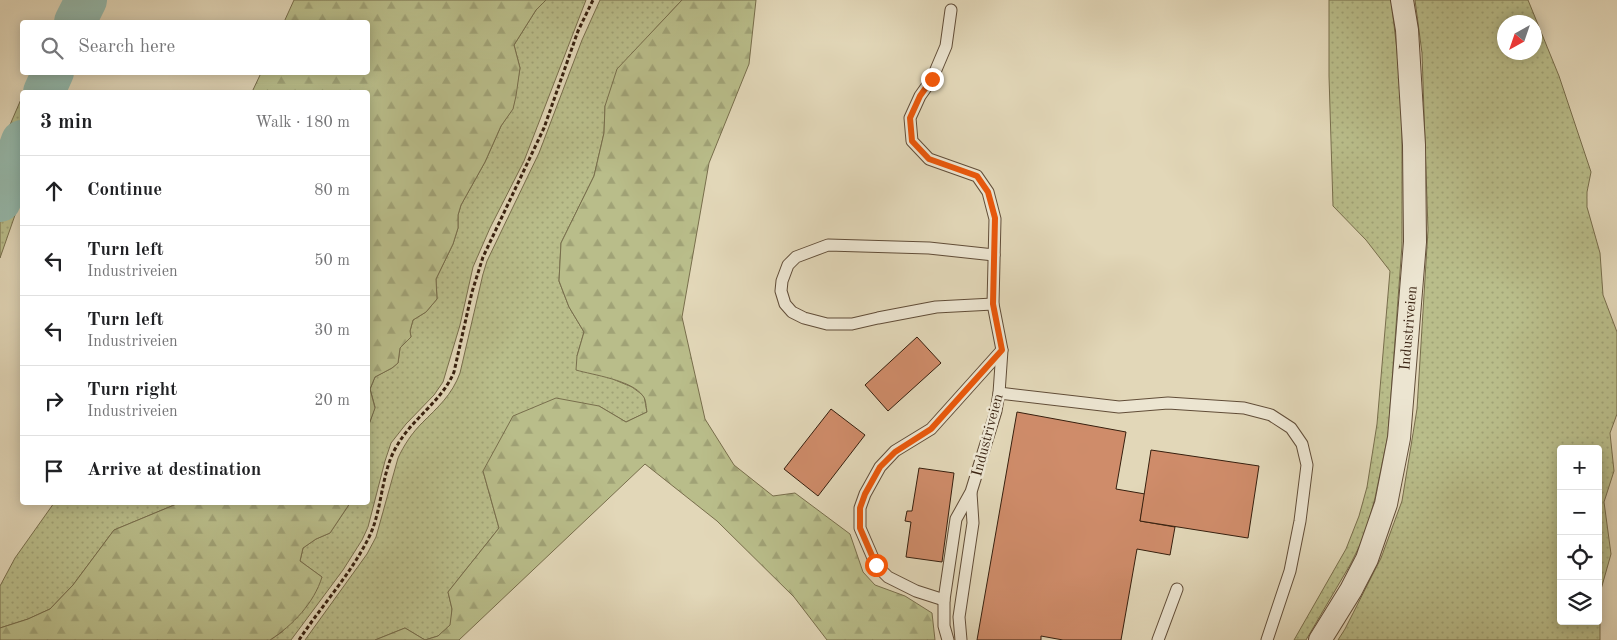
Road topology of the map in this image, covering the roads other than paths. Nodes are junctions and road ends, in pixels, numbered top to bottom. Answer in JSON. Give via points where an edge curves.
{"nodes":[{"id":1,"x":1402,"y":0,"type":"edge"},
{"id":2,"x":951,"y":10,"type":"dead end"},
{"id":3,"x":994,"y":255,"type":"junction"},
{"id":4,"x":993,"y":304,"type":"junction"},
{"id":5,"x":1002,"y":350,"type":"junction"},
{"id":6,"x":999,"y":392,"type":"junction"},
{"id":7,"x":971,"y":492,"type":"junction"},
{"id":8,"x":1176,"y":590,"type":"dead end"},
{"id":9,"x":944,"y":600,"type":"junction"},
{"id":10,"x":948,"y":640,"type":"edge"},
{"id":11,"x":961,"y":640,"type":"edge"},
{"id":12,"x":1158,"y":640,"type":"edge"},
{"id":13,"x":1267,"y":640,"type":"edge"},
{"id":14,"x":1320,"y":640,"type":"edge"}],
"edges":[{"from":1,"to":14,"type":"street","name":"Industriveien","via":[[1407,30],[1414,145],[1415,242],[1400,438],[1386,504],[1366,560]]},
{"from":2,"to":3,"type":"lane","name":"Industriveien","via":[[946,46],[910,118],[912,141],[929,159],[977,176],[983,184],[995,218]]},
{"from":3,"to":4,"type":"lane","name":"Industriveien"},
{"from":3,"to":4,"type":"lane","via":[[929,248],[828,245],[796,257],[788,265],[782,281],[785,304],[792,312],[826,324],[852,324],[936,307]]},
{"from":4,"to":5,"type":"lane","name":"Industriveien"},
{"from":5,"to":6,"type":"lane","name":"Industriveien"},
{"from":5,"to":9,"type":"lane","via":[[931,429],[895,452],[880,467],[860,508],[860,528],[876,565],[888,577]]},
{"from":6,"to":7,"type":"lane","name":"Industriveien"},
{"from":6,"to":13,"type":"lane","via":[[1119,407],[1168,403],[1244,408],[1271,415],[1291,428],[1302,444],[1306,475],[1290,571]]},
{"from":7,"to":9,"type":"lane","name":"Industriveien","via":[[956,519]]},
{"from":7,"to":11,"type":"lane","via":[[973,523],[959,617]]},
{"from":8,"to":12,"type":"lane"},
{"from":9,"to":10,"type":"lane","name":"Industriveien","via":[[944,626]]}]}
